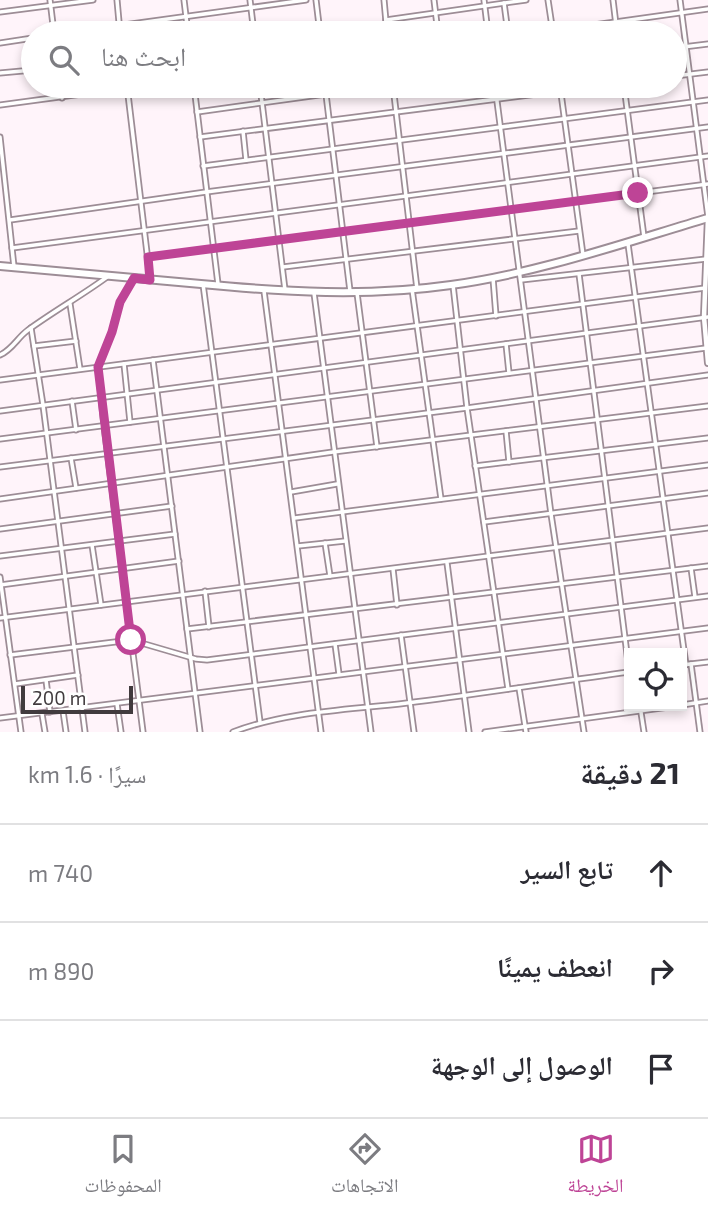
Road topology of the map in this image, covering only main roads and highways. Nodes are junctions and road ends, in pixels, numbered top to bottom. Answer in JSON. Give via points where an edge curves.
{"nodes":[{"id":1,"x":708,"y":218,"type":"edge"},
{"id":2,"x":0,"y":266,"type":"edge"}],
"edges":[{"from":1,"to":2,"type":"main road","via":[[520,272],[414,289],[264,291]]}]}
